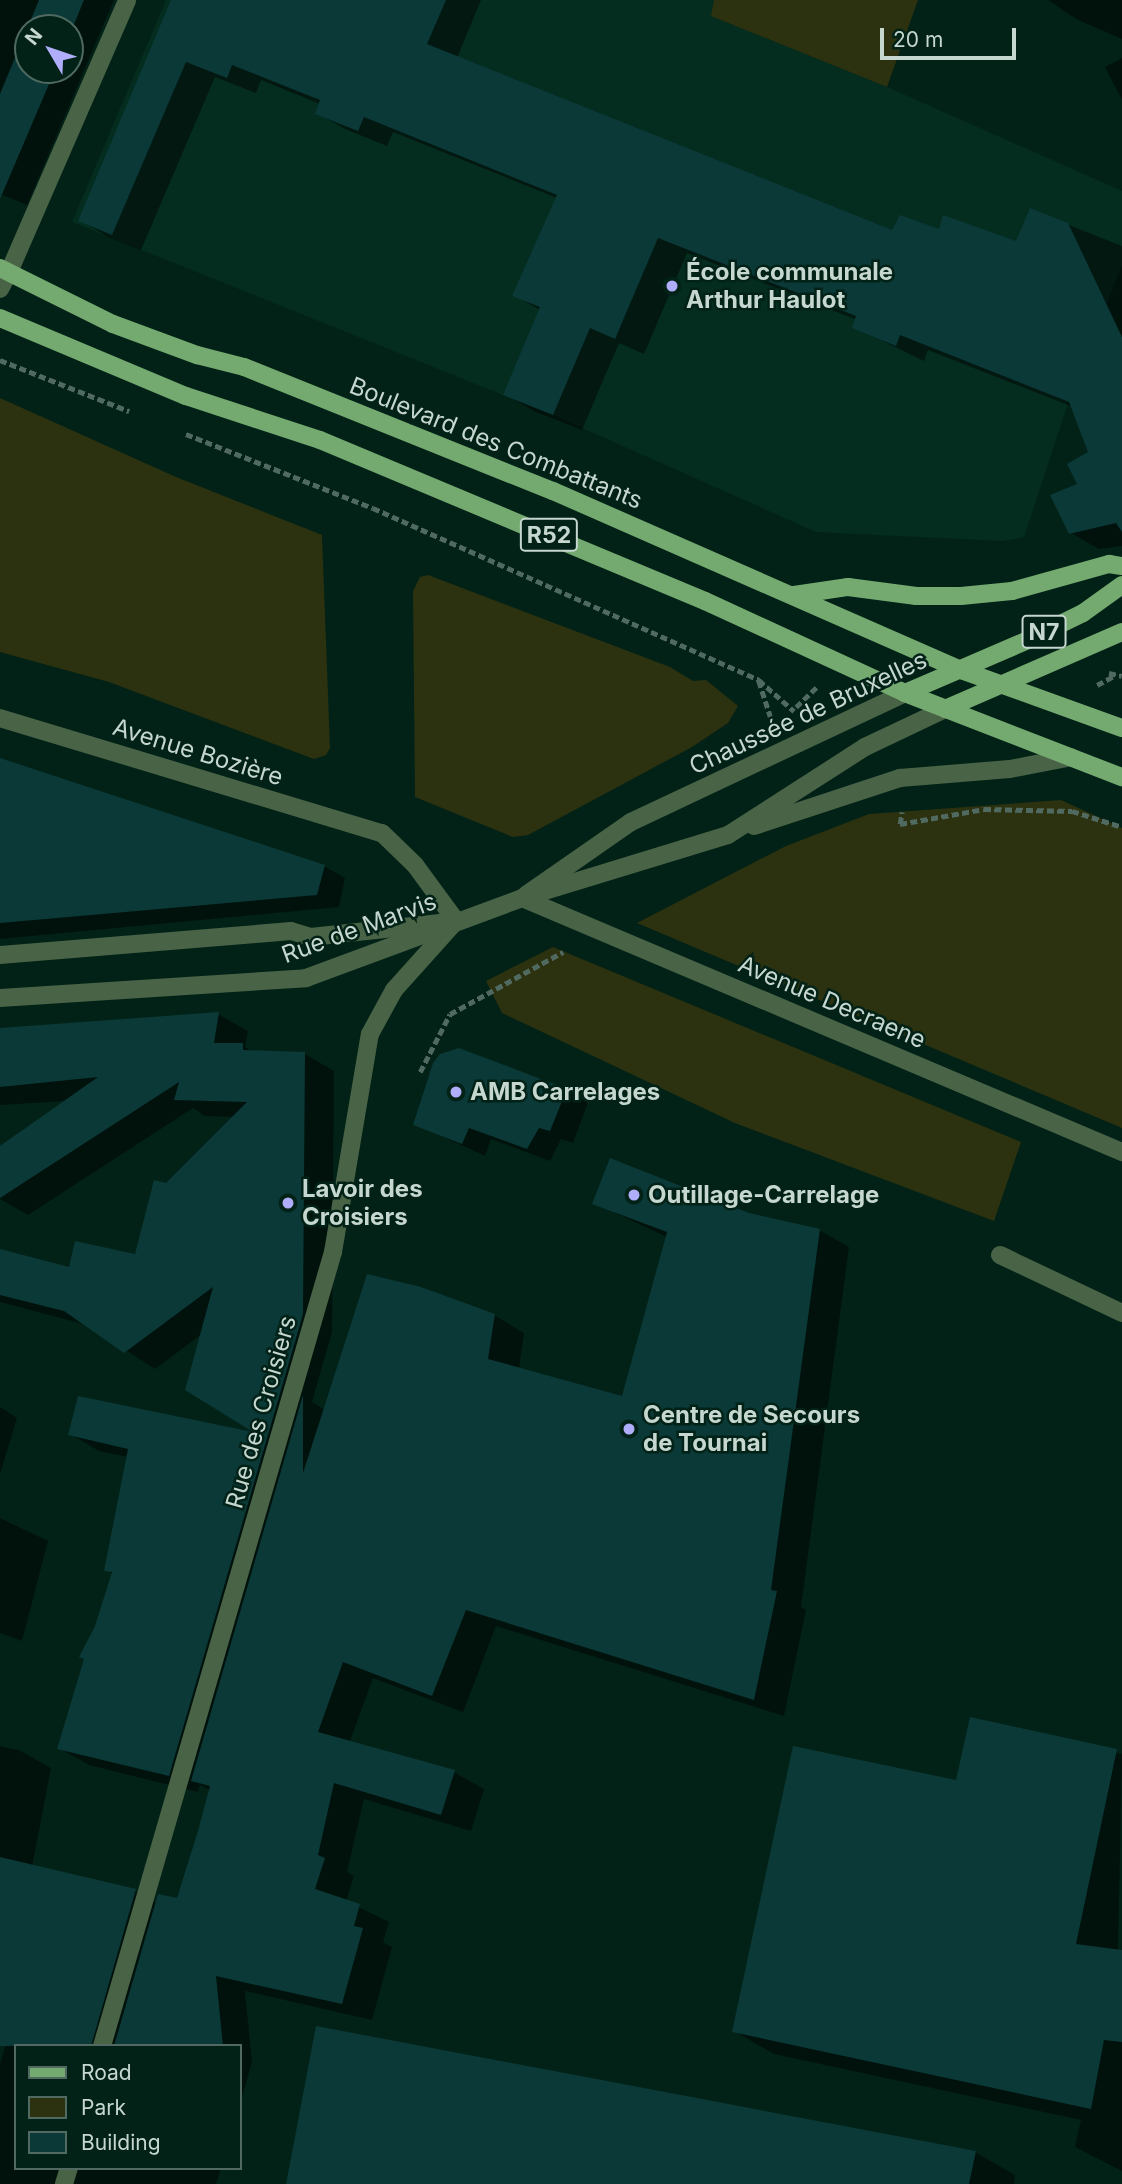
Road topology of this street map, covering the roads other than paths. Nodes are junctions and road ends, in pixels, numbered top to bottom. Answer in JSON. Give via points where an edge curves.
{"nodes":[{"id":1,"x":127,"y":0,"type":"edge"},
{"id":2,"x":5,"y":270,"type":"edge"},
{"id":3,"x":0,"y":289,"type":"edge"},
{"id":4,"x":0,"y":318,"type":"edge"},
{"id":5,"x":1122,"y":566,"type":"edge"},
{"id":6,"x":1122,"y":585,"type":"edge"},
{"id":7,"x":794,"y":595,"type":"junction"},
{"id":8,"x":1122,"y":632,"type":"edge"},
{"id":9,"x":961,"y":670,"type":"junction"},
{"id":10,"x":1004,"y":686,"type":"junction"},
{"id":11,"x":905,"y":693,"type":"junction"},
{"id":12,"x":945,"y":709,"type":"junction"},
{"id":13,"x":0,"y":718,"type":"edge"},
{"id":14,"x":1122,"y":728,"type":"edge"},
{"id":15,"x":1071,"y":757,"type":"junction"},
{"id":16,"x":1122,"y":777,"type":"edge"},
{"id":17,"x":728,"y":835,"type":"junction"},
{"id":18,"x":523,"y":898,"type":"junction"},
{"id":19,"x":456,"y":921,"type":"junction"},
{"id":20,"x":0,"y":954,"type":"edge"},
{"id":21,"x":0,"y":998,"type":"edge"},
{"id":22,"x":1122,"y":1152,"type":"edge"},
{"id":23,"x":1000,"y":1255,"type":"dead end"},
{"id":24,"x":1122,"y":1313,"type":"edge"},
{"id":25,"x":103,"y":2044,"type":"edge"}],
"edges":[{"from":1,"to":2,"type":"street"},
{"from":2,"to":3,"type":"street"},
{"from":2,"to":7,"type":"main road","name":"Boulevard des Combattants","number":"R52","via":[[113,324],[244,367],[553,491]]},
{"from":4,"to":11,"type":"main road","number":"R52","via":[[186,396],[320,440],[705,601]]},
{"from":5,"to":7,"type":"main road","via":[[1109,564],[1012,591],[961,596],[916,596],[848,587]]},
{"from":6,"to":9,"type":"main road","name":"Chaussée de Bruxelles","number":"N7","via":[[1083,612]]},
{"from":7,"to":9,"type":"main road","name":"Boulevard des Combattants","number":"R52"},
{"from":8,"to":10,"type":"main road","name":"Chaussée de Bruxelles","number":"N7"},
{"from":9,"to":10,"type":"main road","number":"R52"},
{"from":9,"to":11,"type":"main road","name":"Chaussée de Bruxelles","number":"N7"},
{"from":10,"to":12,"type":"main road","name":"Chaussée de Bruxelles","number":"N7"},
{"from":10,"to":14,"type":"main road","number":"R52"},
{"from":11,"to":12,"type":"main road","number":"R52"},
{"from":11,"to":18,"type":"street","name":"Chaussée de Bruxelles","via":[[631,822]]},
{"from":12,"to":15,"type":"main road","number":"R52"},
{"from":12,"to":17,"type":"street","name":"Chaussée de Bruxelles","via":[[865,747]]},
{"from":13,"to":19,"type":"street","name":"Avenue Bozière","via":[[382,833],[415,865]]},
{"from":15,"to":16,"type":"main road","number":"R52"},
{"from":15,"to":17,"type":"street","via":[[1010,769],[900,778]]},
{"from":17,"to":18,"type":"street","name":"Chaussée de Bruxelles"},
{"from":18,"to":19,"type":"street","name":"Chaussée de Bruxelles"},
{"from":18,"to":22,"type":"street","name":"Avenue Decraene"},
{"from":19,"to":20,"type":"street","name":"Rue de Marvis","via":[[311,937],[290,931]]},
{"from":19,"to":21,"type":"street","name":"Rue de Marvis","via":[[293,980]]},
{"from":19,"to":25,"type":"street","name":"Rue des Croisiers","via":[[394,990],[370,1034],[338,1231]]},
{"from":23,"to":24,"type":"street"}]}
